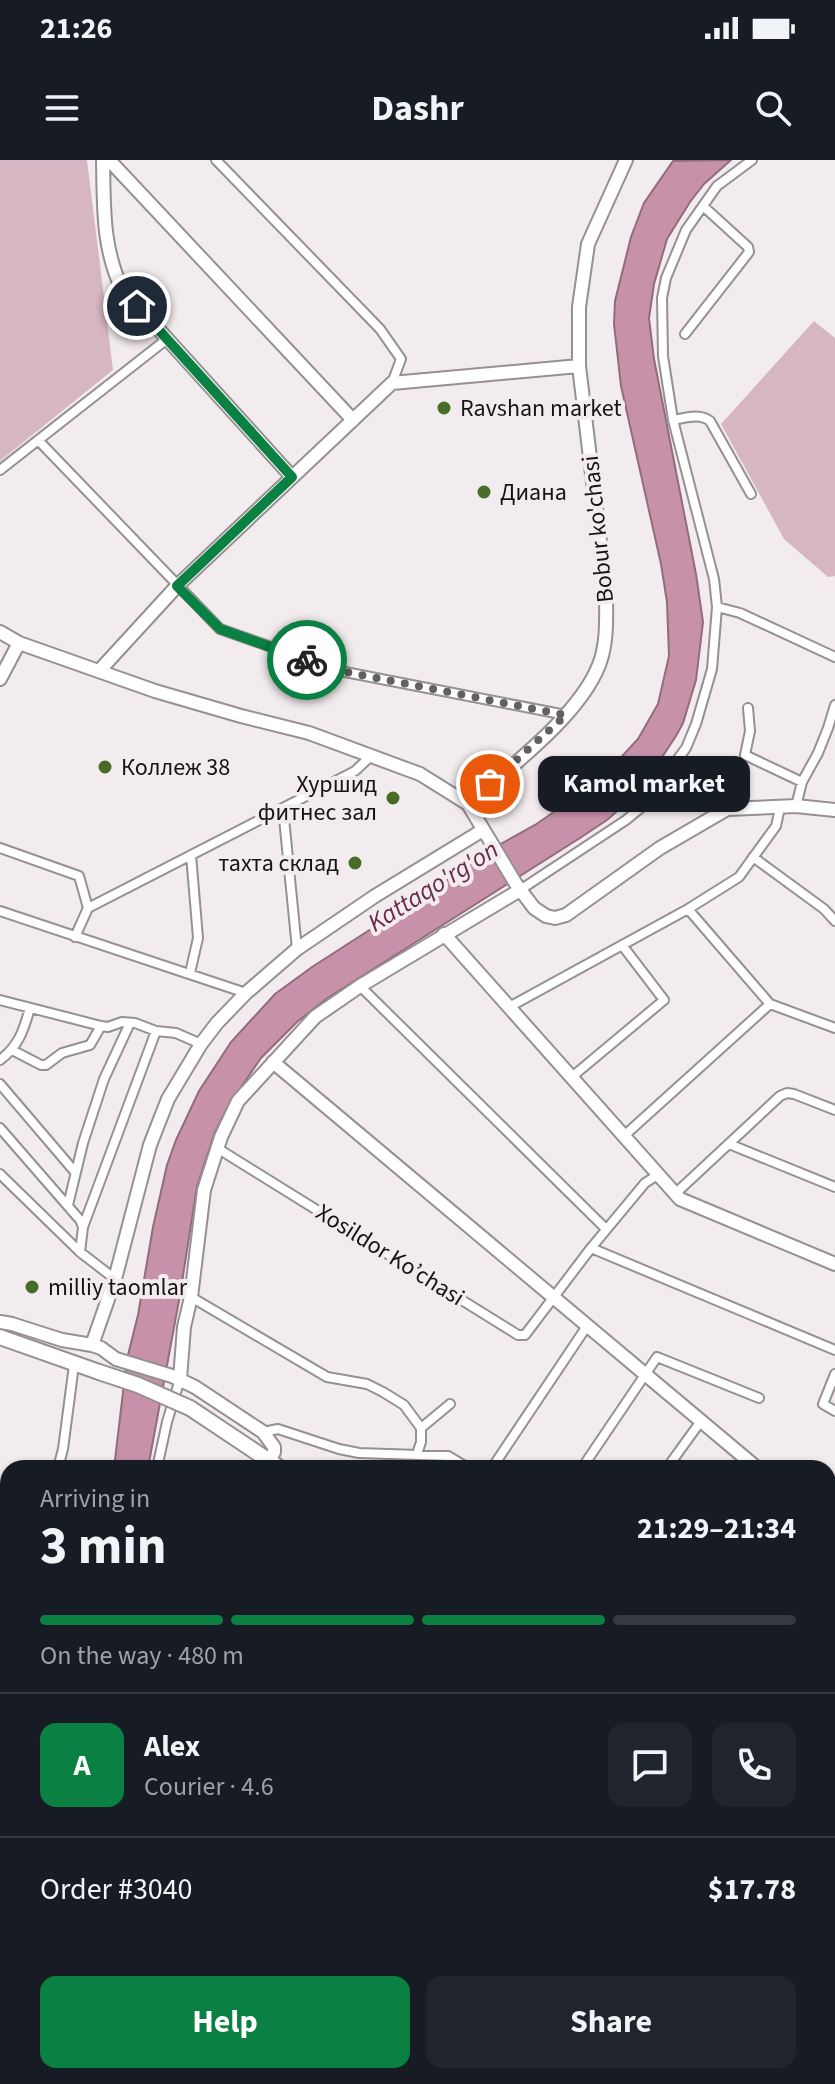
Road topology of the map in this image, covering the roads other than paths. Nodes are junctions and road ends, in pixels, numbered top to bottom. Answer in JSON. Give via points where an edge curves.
{"nodes":[{"id":1,"x":103,"y":160,"type":"edge"},
{"id":2,"x":109,"y":160,"type":"edge"},
{"id":3,"x":216,"y":160,"type":"edge"},
{"id":4,"x":626,"y":160,"type":"edge"},
{"id":5,"x":752,"y":160,"type":"edge"},
{"id":6,"x":703,"y":206,"type":"junction"},
{"id":7,"x":685,"y":334,"type":"dead end"},
{"id":8,"x":167,"y":339,"type":"junction"},
{"id":9,"x":579,"y":366,"type":"junction"},
{"id":10,"x":392,"y":383,"type":"junction"},
{"id":11,"x":353,"y":420,"type":"junction"},
{"id":12,"x":673,"y":420,"type":"junction"},
{"id":13,"x":38,"y":440,"type":"junction"},
{"id":14,"x":0,"y":470,"type":"edge"},
{"id":15,"x":292,"y":477,"type":"junction"},
{"id":16,"x":751,"y":494,"type":"dead end"},
{"id":17,"x":177,"y":586,"type":"junction"},
{"id":18,"x":717,"y":607,"type":"junction"},
{"id":19,"x":0,"y":632,"type":"edge"},
{"id":20,"x":19,"y":643,"type":"junction"},
{"id":21,"x":835,"y":657,"type":"edge"},
{"id":22,"x":99,"y":671,"type":"junction"},
{"id":23,"x":0,"y":679,"type":"edge"},
{"id":24,"x":835,"y":705,"type":"edge"},
{"id":25,"x":748,"y":708,"type":"dead end"},
{"id":26,"x":566,"y":715,"type":"junction"},
{"id":27,"x":372,"y":755,"type":"junction"},
{"id":28,"x":802,"y":782,"type":"junction"},
{"id":29,"x":468,"y":804,"type":"junction"},
{"id":30,"x":796,"y":806,"type":"junction"},
{"id":31,"x":283,"y":808,"type":"junction"},
{"id":32,"x":780,"y":808,"type":"junction"},
{"id":33,"x":835,"y":810,"type":"edge"},
{"id":34,"x":486,"y":836,"type":"junction"},
{"id":35,"x":0,"y":848,"type":"edge"},
{"id":36,"x":191,"y":855,"type":"junction"},
{"id":37,"x":753,"y":857,"type":"junction"},
{"id":38,"x":518,"y":887,"type":"junction"},
{"id":39,"x":88,"y":908,"type":"junction"},
{"id":40,"x":688,"y":909,"type":"junction"},
{"id":41,"x":0,"y":911,"type":"edge"},
{"id":42,"x":835,"y":921,"type":"edge"},
{"id":43,"x":444,"y":934,"type":"junction"},
{"id":44,"x":75,"y":937,"type":"junction"},
{"id":45,"x":622,"y":945,"type":"junction"},
{"id":46,"x":297,"y":949,"type":"junction"},
{"id":47,"x":190,"y":973,"type":"junction"},
{"id":48,"x":360,"y":986,"type":"junction"},
{"id":49,"x":246,"y":993,"type":"junction"},
{"id":50,"x":0,"y":1000,"type":"edge"},
{"id":51,"x":770,"y":1004,"type":"junction"},
{"id":52,"x":511,"y":1006,"type":"junction"},
{"id":53,"x":30,"y":1008,"type":"junction"},
{"id":54,"x":130,"y":1023,"type":"junction"},
{"id":55,"x":101,"y":1026,"type":"junction"},
{"id":56,"x":835,"y":1028,"type":"edge"},
{"id":57,"x":156,"y":1031,"type":"junction"},
{"id":58,"x":201,"y":1044,"type":"junction"},
{"id":59,"x":12,"y":1050,"type":"junction"},
{"id":60,"x":0,"y":1060,"type":"edge"},
{"id":61,"x":273,"y":1062,"type":"junction"},
{"id":62,"x":573,"y":1076,"type":"junction"},
{"id":63,"x":0,"y":1084,"type":"edge"},
{"id":64,"x":835,"y":1110,"type":"edge"},
{"id":65,"x":0,"y":1128,"type":"edge"},
{"id":66,"x":625,"y":1135,"type":"junction"},
{"id":67,"x":729,"y":1144,"type":"junction"},
{"id":68,"x":217,"y":1148,"type":"junction"},
{"id":69,"x":75,"y":1172,"type":"junction"},
{"id":70,"x":0,"y":1174,"type":"edge"},
{"id":71,"x":659,"y":1174,"type":"junction"},
{"id":72,"x":835,"y":1187,"type":"edge"},
{"id":73,"x":676,"y":1193,"type":"junction"},
{"id":74,"x":68,"y":1205,"type":"junction"},
{"id":75,"x":83,"y":1227,"type":"junction"},
{"id":76,"x":606,"y":1229,"type":"junction"},
{"id":77,"x":591,"y":1248,"type":"junction"},
{"id":78,"x":80,"y":1252,"type":"junction"},
{"id":79,"x":835,"y":1264,"type":"edge"},
{"id":80,"x":115,"y":1279,"type":"junction"},
{"id":81,"x":191,"y":1297,"type":"junction"},
{"id":82,"x":554,"y":1299,"type":"junction"},
{"id":83,"x":0,"y":1322,"type":"edge"},
{"id":84,"x":587,"y":1326,"type":"junction"},
{"id":85,"x":0,"y":1337,"type":"edge"},
{"id":86,"x":92,"y":1345,"type":"junction"},
{"id":87,"x":835,"y":1350,"type":"edge"},
{"id":88,"x":74,"y":1365,"type":"junction"},
{"id":89,"x":646,"y":1374,"type":"junction"},
{"id":90,"x":835,"y":1374,"type":"edge"},
{"id":91,"x":176,"y":1377,"type":"junction"},
{"id":92,"x":759,"y":1398,"type":"dead end"},
{"id":93,"x":450,"y":1404,"type":"dead end"},
{"id":94,"x":835,"y":1411,"type":"edge"},
{"id":95,"x":701,"y":1421,"type":"junction"},
{"id":96,"x":421,"y":1428,"type":"junction"},
{"id":97,"x":263,"y":1432,"type":"junction"},
{"id":98,"x":417,"y":1454,"type":"junction"},
{"id":99,"x":60,"y":1460,"type":"edge"},
{"id":100,"x":159,"y":1460,"type":"edge"},
{"id":101,"x":269,"y":1460,"type":"edge"},
{"id":102,"x":275,"y":1460,"type":"edge"},
{"id":103,"x":455,"y":1460,"type":"edge"},
{"id":104,"x":497,"y":1460,"type":"edge"},
{"id":105,"x":587,"y":1460,"type":"edge"},
{"id":106,"x":673,"y":1460,"type":"edge"},
{"id":107,"x":747,"y":1460,"type":"edge"}],
"edges":[{"from":1,"to":8,"type":"street","via":[[112,268],[122,289]]},
{"from":2,"to":11,"type":"street"},
{"from":3,"to":10,"type":"street","via":[[380,329],[401,359]]},
{"from":4,"to":9,"type":"street","name":"Bobur ko'chasi","via":[[588,244],[579,307]]},
{"from":5,"to":6,"type":"street","via":[[717,186]]},
{"from":6,"to":7,"type":"street","via":[[749,252]]},
{"from":6,"to":12,"type":"street","via":[[673,258],[662,298],[663,356]]},
{"from":8,"to":13,"type":"street"},
{"from":8,"to":15,"type":"street"},
{"from":9,"to":10,"type":"street"},
{"from":9,"to":26,"type":"street","name":"Bobur ko'chasi","via":[[606,628],[601,662],[588,689]]},
{"from":10,"to":11,"type":"street"},
{"from":11,"to":15,"type":"street"},
{"from":12,"to":16,"type":"street","via":[[697,416],[710,421]]},
{"from":12,"to":18,"type":"street"},
{"from":13,"to":14,"type":"street"},
{"from":13,"to":17,"type":"street"},
{"from":15,"to":17,"type":"street"},
{"from":17,"to":22,"type":"street"},
{"from":17,"to":26,"type":"street","via":[[220,629],[340,671]]},
{"from":18,"to":21,"type":"street"},
{"from":18,"to":38,"type":"street","via":[[712,669],[686,748],[643,806]]},
{"from":19,"to":20,"type":"street"},
{"from":20,"to":22,"type":"street"},
{"from":20,"to":23,"type":"street"},
{"from":22,"to":27,"type":"street"},
{"from":24,"to":28,"type":"street"},
{"from":25,"to":28,"type":"street","via":[[745,755]]},
{"from":26,"to":29,"type":"street","name":"Bobur ko'chasi"},
{"from":27,"to":29,"type":"street","via":[[420,774]]},
{"from":27,"to":31,"type":"street","via":[[355,771]]},
{"from":28,"to":30,"type":"street"},
{"from":29,"to":34,"type":"street"},
{"from":30,"to":32,"type":"street"},
{"from":30,"to":33,"type":"street"},
{"from":31,"to":36,"type":"street"},
{"from":31,"to":46,"type":"street"},
{"from":32,"to":37,"type":"street","via":[[776,826]]},
{"from":32,"to":38,"type":"street","via":[[727,809],[660,848],[566,915],[546,916]]},
{"from":34,"to":38,"type":"street"},
{"from":34,"to":46,"type":"street","via":[[375,896]]},
{"from":35,"to":39,"type":"street","via":[[79,876]]},
{"from":36,"to":39,"type":"street"},
{"from":36,"to":47,"type":"street","via":[[198,938]]},
{"from":37,"to":40,"type":"street","via":[[739,877]]},
{"from":37,"to":42,"type":"street"},
{"from":38,"to":43,"type":"street"},
{"from":39,"to":44,"type":"street"},
{"from":40,"to":45,"type":"street"},
{"from":40,"to":51,"type":"street"},
{"from":41,"to":44,"type":"street"},
{"from":43,"to":48,"type":"street"},
{"from":43,"to":52,"type":"street"},
{"from":44,"to":47,"type":"street"},
{"from":45,"to":52,"type":"street"},
{"from":45,"to":62,"type":"street","via":[[664,1000]]},
{"from":46,"to":49,"type":"street"},
{"from":47,"to":49,"type":"street"},
{"from":48,"to":61,"type":"street","via":[[315,1017]]},
{"from":48,"to":76,"type":"street"},
{"from":49,"to":58,"type":"street"},
{"from":50,"to":53,"type":"street"},
{"from":51,"to":56,"type":"street"},
{"from":51,"to":66,"type":"street"},
{"from":52,"to":62,"type":"street"},
{"from":53,"to":55,"type":"street"},
{"from":53,"to":59,"type":"street"},
{"from":54,"to":55,"type":"street"},
{"from":54,"to":57,"type":"street"},
{"from":54,"to":69,"type":"street","via":[[104,1079]]},
{"from":55,"to":59,"type":"street","via":[[90,1045],[62,1053],[46,1065]]},
{"from":57,"to":58,"type":"street"},
{"from":57,"to":75,"type":"street"},
{"from":58,"to":80,"type":"street","via":[[168,1099],[150,1145]]},
{"from":59,"to":60,"type":"street"},
{"from":61,"to":68,"type":"street","via":[[238,1101]]},
{"from":61,"to":82,"type":"street"},
{"from":62,"to":66,"type":"street"},
{"from":63,"to":69,"type":"street"},
{"from":64,"to":67,"type":"street","via":[[787,1093]]},
{"from":65,"to":74,"type":"street"},
{"from":66,"to":71,"type":"street"},
{"from":67,"to":72,"type":"street"},
{"from":67,"to":73,"type":"street"},
{"from":68,"to":81,"type":"street","via":[[204,1190]]},
{"from":68,"to":82,"type":"street","name":"Xosildor Ko’chasi","via":[[518,1335],[525,1335]]},
{"from":69,"to":74,"type":"street"},
{"from":70,"to":78,"type":"street"},
{"from":71,"to":73,"type":"street"},
{"from":71,"to":76,"type":"street"},
{"from":73,"to":79,"type":"street"},
{"from":74,"to":75,"type":"street"},
{"from":75,"to":78,"type":"street"},
{"from":76,"to":77,"type":"street"},
{"from":77,"to":82,"type":"street"},
{"from":77,"to":87,"type":"street"},
{"from":78,"to":80,"type":"street"},
{"from":80,"to":86,"type":"street"},
{"from":81,"to":91,"type":"street"},
{"from":81,"to":96,"type":"street","via":[[327,1377],[383,1392],[404,1405]]},
{"from":82,"to":84,"type":"street"},
{"from":83,"to":86,"type":"street"},
{"from":84,"to":89,"type":"street"},
{"from":84,"to":104,"type":"street"},
{"from":85,"to":88,"type":"main road"},
{"from":86,"to":91,"type":"street","via":[[122,1361]]},
{"from":88,"to":99,"type":"street"},
{"from":88,"to":101,"type":"main road","bridge":true,"via":[[190,1408]]},
{"from":89,"to":92,"type":"street","via":[[657,1357]]},
{"from":89,"to":95,"type":"street"},
{"from":89,"to":105,"type":"street"},
{"from":90,"to":94,"type":"street","via":[[823,1404]]},
{"from":91,"to":97,"type":"street"},
{"from":91,"to":100,"type":"street"},
{"from":93,"to":96,"type":"street"},
{"from":95,"to":106,"type":"street"},
{"from":95,"to":107,"type":"street"},
{"from":96,"to":98,"type":"street"},
{"from":97,"to":98,"type":"street","via":[[278,1429],[359,1453]]},
{"from":97,"to":102,"type":"street","via":[[274,1447]]},
{"from":98,"to":103,"type":"street"}]}
